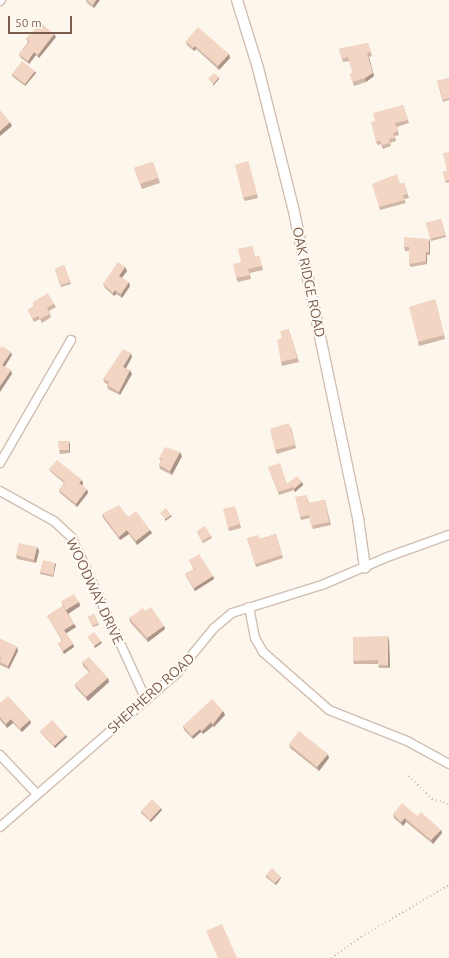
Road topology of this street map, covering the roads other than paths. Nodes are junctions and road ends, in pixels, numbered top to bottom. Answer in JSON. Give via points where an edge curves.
{"nodes":[{"id":1,"x":237,"y":0,"type":"edge"},
{"id":2,"x":72,"y":340,"type":"dead end"},
{"id":3,"x":0,"y":463,"type":"edge"},
{"id":4,"x":0,"y":491,"type":"edge"},
{"id":5,"x":449,"y":536,"type":"edge"},
{"id":6,"x":365,"y":568,"type":"junction"},
{"id":7,"x":249,"y":607,"type":"junction"},
{"id":8,"x":146,"y":700,"type":"junction"},
{"id":9,"x":0,"y":755,"type":"edge"},
{"id":10,"x":449,"y":764,"type":"edge"},
{"id":11,"x":37,"y":794,"type":"junction"},
{"id":12,"x":0,"y":827,"type":"edge"}],
"edges":[{"from":1,"to":6,"type":"street","name":"OAK RIDGE ROAD","via":[[258,68],[293,207],[358,518]]},
{"from":2,"to":3,"type":"street"},
{"from":4,"to":8,"type":"street","name":"WOODWAY DRIVE","via":[[54,521],[72,538]]},
{"from":5,"to":6,"type":"street","name":"SHEPHERD ROAD"},
{"from":6,"to":7,"type":"street","name":"SHEPHERD ROAD","via":[[322,585]]},
{"from":7,"to":8,"type":"street","name":"SHEPHERD ROAD","via":[[222,620],[188,662]]},
{"from":7,"to":10,"type":"street","via":[[255,638],[262,652],[329,710],[407,741]]},
{"from":8,"to":11,"type":"street","name":"SHEPHERD ROAD"},
{"from":9,"to":11,"type":"street"},
{"from":11,"to":12,"type":"street","name":"SHEPHERD ROAD"}]}
